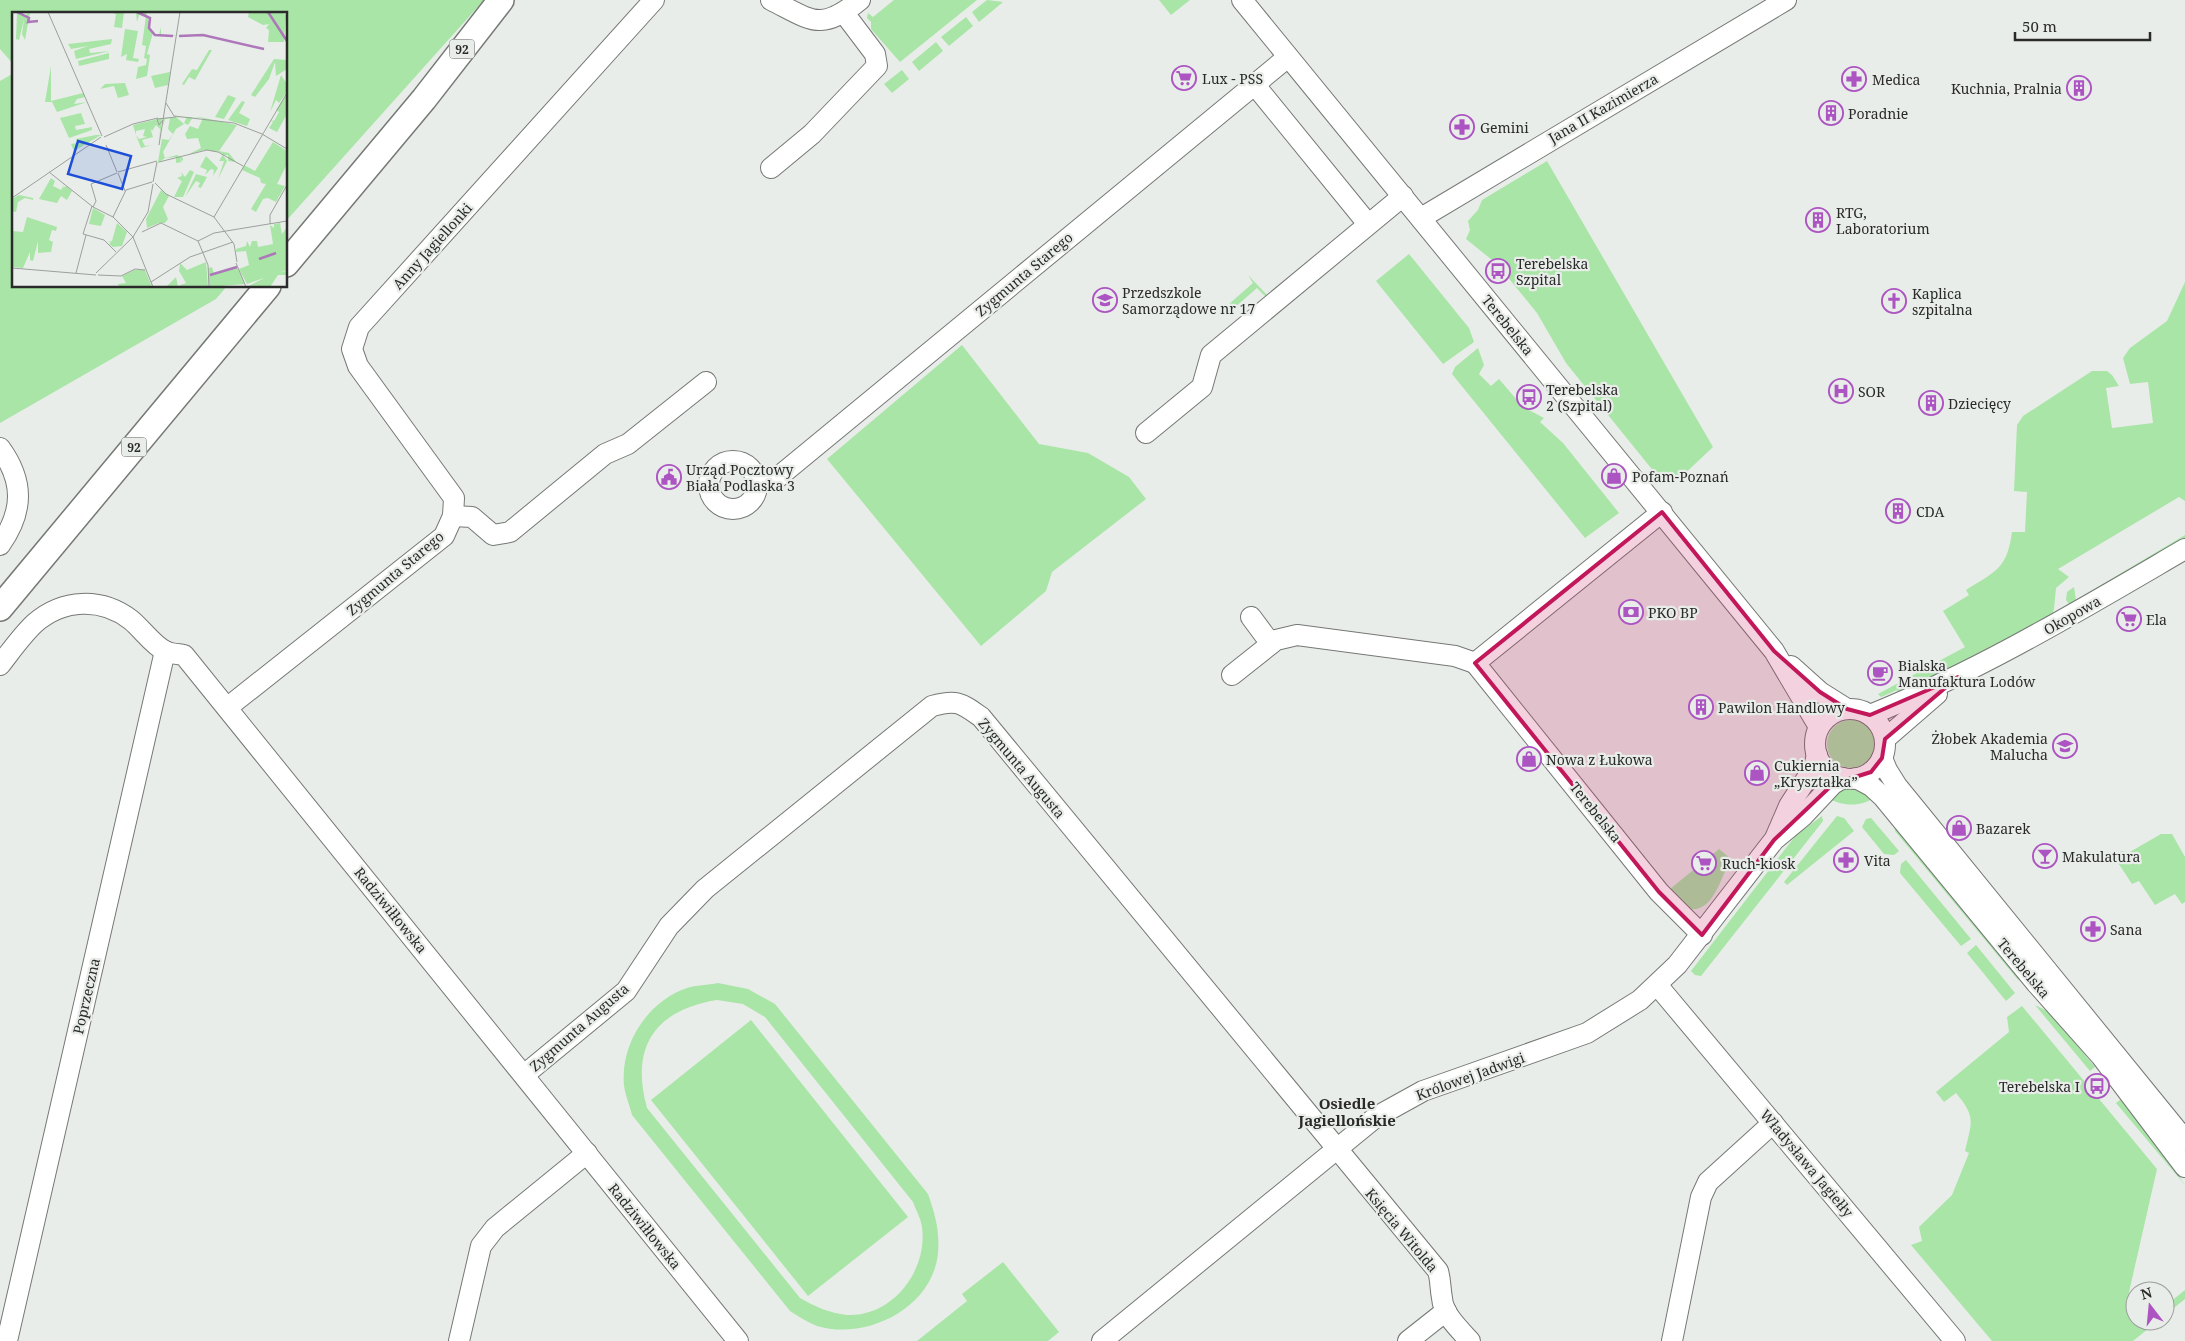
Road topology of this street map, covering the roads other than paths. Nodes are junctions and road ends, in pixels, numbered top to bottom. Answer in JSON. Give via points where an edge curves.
{"nodes":[{"id":1,"x":501,"y":0,"type":"edge"},
{"id":2,"x":520,"y":0,"type":"edge"},
{"id":3,"x":654,"y":0,"type":"edge"},
{"id":4,"x":771,"y":0,"type":"edge"},
{"id":5,"x":860,"y":0,"type":"edge"},
{"id":6,"x":1242,"y":0,"type":"edge"},
{"id":7,"x":1786,"y":0,"type":"edge"},
{"id":8,"x":844,"y":13,"type":"junction"},
{"id":9,"x":1288,"y":57,"type":"junction"},
{"id":10,"x":1254,"y":84,"type":"junction"},
{"id":11,"x":424,"y":99,"type":"junction"},
{"id":12,"x":771,"y":168,"type":"dead end"},
{"id":13,"x":1403,"y":196,"type":"junction"},
{"id":14,"x":1421,"y":218,"type":"junction"},
{"id":15,"x":1368,"y":224,"type":"junction"},
{"id":16,"x":288,"y":262,"type":"edge"},
{"id":17,"x":266,"y":288,"type":"edge"},
{"id":18,"x":706,"y":382,"type":"dead end"},
{"id":19,"x":1146,"y":433,"type":"dead end"},
{"id":20,"x":0,"y":448,"type":"edge"},
{"id":21,"x":758,"y":482,"type":"dead end"},
{"id":22,"x":1662,"y":512,"type":"junction"},
{"id":23,"x":453,"y":516,"type":"junction"},
{"id":24,"x":0,"y":544,"type":"edge"},
{"id":25,"x":2185,"y":548,"type":"edge"},
{"id":26,"x":0,"y":608,"type":"edge"},
{"id":27,"x":1251,"y":617,"type":"dead end"},
{"id":28,"x":1271,"y":644,"type":"junction"},
{"id":29,"x":1774,"y":650,"type":"junction"},
{"id":30,"x":165,"y":651,"type":"junction"},
{"id":31,"x":1475,"y":663,"type":"junction"},
{"id":32,"x":0,"y":665,"type":"edge"},
{"id":33,"x":1232,"y":675,"type":"dead end"},
{"id":34,"x":1958,"y":677,"type":"junction"},
{"id":35,"x":228,"y":707,"type":"junction"},
{"id":36,"x":1847,"y":709,"type":"junction"},
{"id":37,"x":1870,"y":715,"type":"junction"},
{"id":38,"x":1819,"y":727,"type":"junction"},
{"id":39,"x":1884,"y":748,"type":"junction"},
{"id":40,"x":1817,"y":755,"type":"junction"},
{"id":41,"x":1850,"y":778,"type":"junction"},
{"id":42,"x":1774,"y":840,"type":"junction"},
{"id":43,"x":1702,"y":935,"type":"junction"},
{"id":44,"x":1658,"y":986,"type":"junction"},
{"id":45,"x":524,"y":1075,"type":"junction"},
{"id":46,"x":1772,"y":1123,"type":"junction"},
{"id":47,"x":2185,"y":1140,"type":"edge"},
{"id":48,"x":1336,"y":1149,"type":"junction"},
{"id":49,"x":587,"y":1153,"type":"junction"},
{"id":50,"x":2185,"y":1167,"type":"edge"},
{"id":51,"x":1446,"y":1311,"type":"junction"},
{"id":52,"x":7,"y":1341,"type":"edge"},
{"id":53,"x":460,"y":1341,"type":"edge"},
{"id":54,"x":738,"y":1341,"type":"edge"},
{"id":55,"x":1102,"y":1341,"type":"edge"},
{"id":56,"x":1408,"y":1341,"type":"edge"},
{"id":57,"x":1470,"y":1341,"type":"edge"},
{"id":58,"x":1672,"y":1341,"type":"edge"},
{"id":59,"x":1955,"y":1341,"type":"edge"}],
"edges":[{"from":1,"to":11,"type":"main road","number":"92"},
{"from":2,"to":11,"type":"main road","number":"92"},
{"from":3,"to":23,"type":"street","name":"Anny Jagiellonki","via":[[359,327],[352,350],[358,366],[454,498]]},
{"from":4,"to":8,"type":"street","via":[[814,20],[837,18]]},
{"from":5,"to":8,"type":"street"},
{"from":6,"to":9,"type":"street","name":"Terebelska"},
{"from":7,"to":14,"type":"street","name":"Jana II Kazimierza"},
{"from":8,"to":12,"type":"street","via":[[875,54],[877,66],[812,134]]},
{"from":9,"to":10,"type":"street","name":"Zygmunta Starego"},
{"from":9,"to":13,"type":"street","name":"Terebelska"},
{"from":10,"to":15,"type":"street"},
{"from":10,"to":21,"type":"street","name":"Zygmunta Starego","via":[[777,478]]},
{"from":11,"to":16,"type":"main road","number":"92"},
{"from":13,"to":14,"type":"street","name":"Terebelska"},
{"from":13,"to":15,"type":"street"},
{"from":14,"to":22,"type":"street","name":"Terebelska"},
{"from":15,"to":19,"type":"street","via":[[1211,356],[1202,387]]},
{"from":17,"to":26,"type":"main road","number":"92"},
{"from":18,"to":23,"type":"street","name":"Zygmunta Starego","via":[[628,444],[605,454],[510,532],[493,535],[472,517]]},
{"from":20,"to":24,"type":"street","via":[[14,472],[18,499],[14,522]]},
{"from":22,"to":29,"type":"street","name":"Terebelska"},
{"from":22,"to":31,"type":"street"},
{"from":23,"to":35,"type":"street","name":"Zygmunta Starego","via":[[444,536]]},
{"from":25,"to":34,"type":"street","name":"Okopowa","via":[[2068,618]]},
{"from":27,"to":28,"type":"street"},
{"from":28,"to":31,"type":"street","via":[[1297,635],[1455,656]]},
{"from":28,"to":33,"type":"street"},
{"from":29,"to":36,"type":"street","name":"Terebelska","via":[[1820,692]]},
{"from":29,"to":38,"type":"street","name":"Terebelska"},
{"from":30,"to":32,"type":"street","name":"Radziwiłłowska","via":[[118,612],[105,606],[70,604],[34,624]]},
{"from":30,"to":35,"type":"street","name":"Radziwiłłowska","via":[[184,655]]},
{"from":30,"to":52,"type":"street","name":"Poprzeczna"},
{"from":31,"to":43,"type":"street","name":"Terebelska","via":[[1659,892]]},
{"from":34,"to":37,"type":"street","name":"Okopowa"},
{"from":34,"to":39,"type":"street","name":"Okopowa"},
{"from":35,"to":45,"type":"street","name":"Radziwiłłowska"},
{"from":36,"to":37,"type":"street"},
{"from":36,"to":38,"type":"street","via":[[1835,712]]},
{"from":37,"to":39,"type":"street","via":[[1882,730]]},
{"from":38,"to":40,"type":"street"},
{"from":39,"to":41,"type":"street","via":[[1871,772]]},
{"from":39,"to":47,"type":"street","name":"Terebelska","via":[[1887,770],[1897,786]]},
{"from":40,"to":41,"type":"street","via":[[1827,770]]},
{"from":40,"to":42,"type":"street","name":"Królowej Jadwigi","via":[[1814,768],[1789,806]]},
{"from":41,"to":42,"type":"street","name":"Królowej Jadwigi","via":[[1833,784],[1803,816]]},
{"from":41,"to":50,"type":"street","name":"Terebelska","via":[[1871,786],[1883,797],[2036,983],[2101,1056]]},
{"from":42,"to":43,"type":"street","name":"Królowej Jadwigi"},
{"from":43,"to":44,"type":"street","name":"Królowej Jadwigi"},
{"from":44,"to":46,"type":"street","name":"Władysława Jagiełły"},
{"from":44,"to":48,"type":"street","name":"Królowej Jadwigi","via":[[1587,1033],[1423,1092],[1376,1117]]},
{"from":45,"to":48,"type":"street","name":"Zygmunta Augusta","via":[[626,991],[669,926],[705,889],[932,706],[948,701],[961,703],[981,718]]},
{"from":45,"to":49,"type":"street","name":"Radziwiłłowska"},
{"from":46,"to":58,"type":"street","via":[[1708,1182],[1701,1196]]},
{"from":46,"to":59,"type":"street","name":"Władysława Jagiełły"},
{"from":48,"to":51,"type":"street","name":"Księcia Witolda","via":[[1438,1271]]},
{"from":48,"to":55,"type":"street","name":"Królowej Jadwigi"},
{"from":49,"to":53,"type":"street","via":[[495,1228],[481,1246]]},
{"from":49,"to":54,"type":"street","name":"Radziwiłłowska"},
{"from":51,"to":56,"type":"street"},
{"from":51,"to":57,"type":"street","name":"Księcia Witolda"}]}
